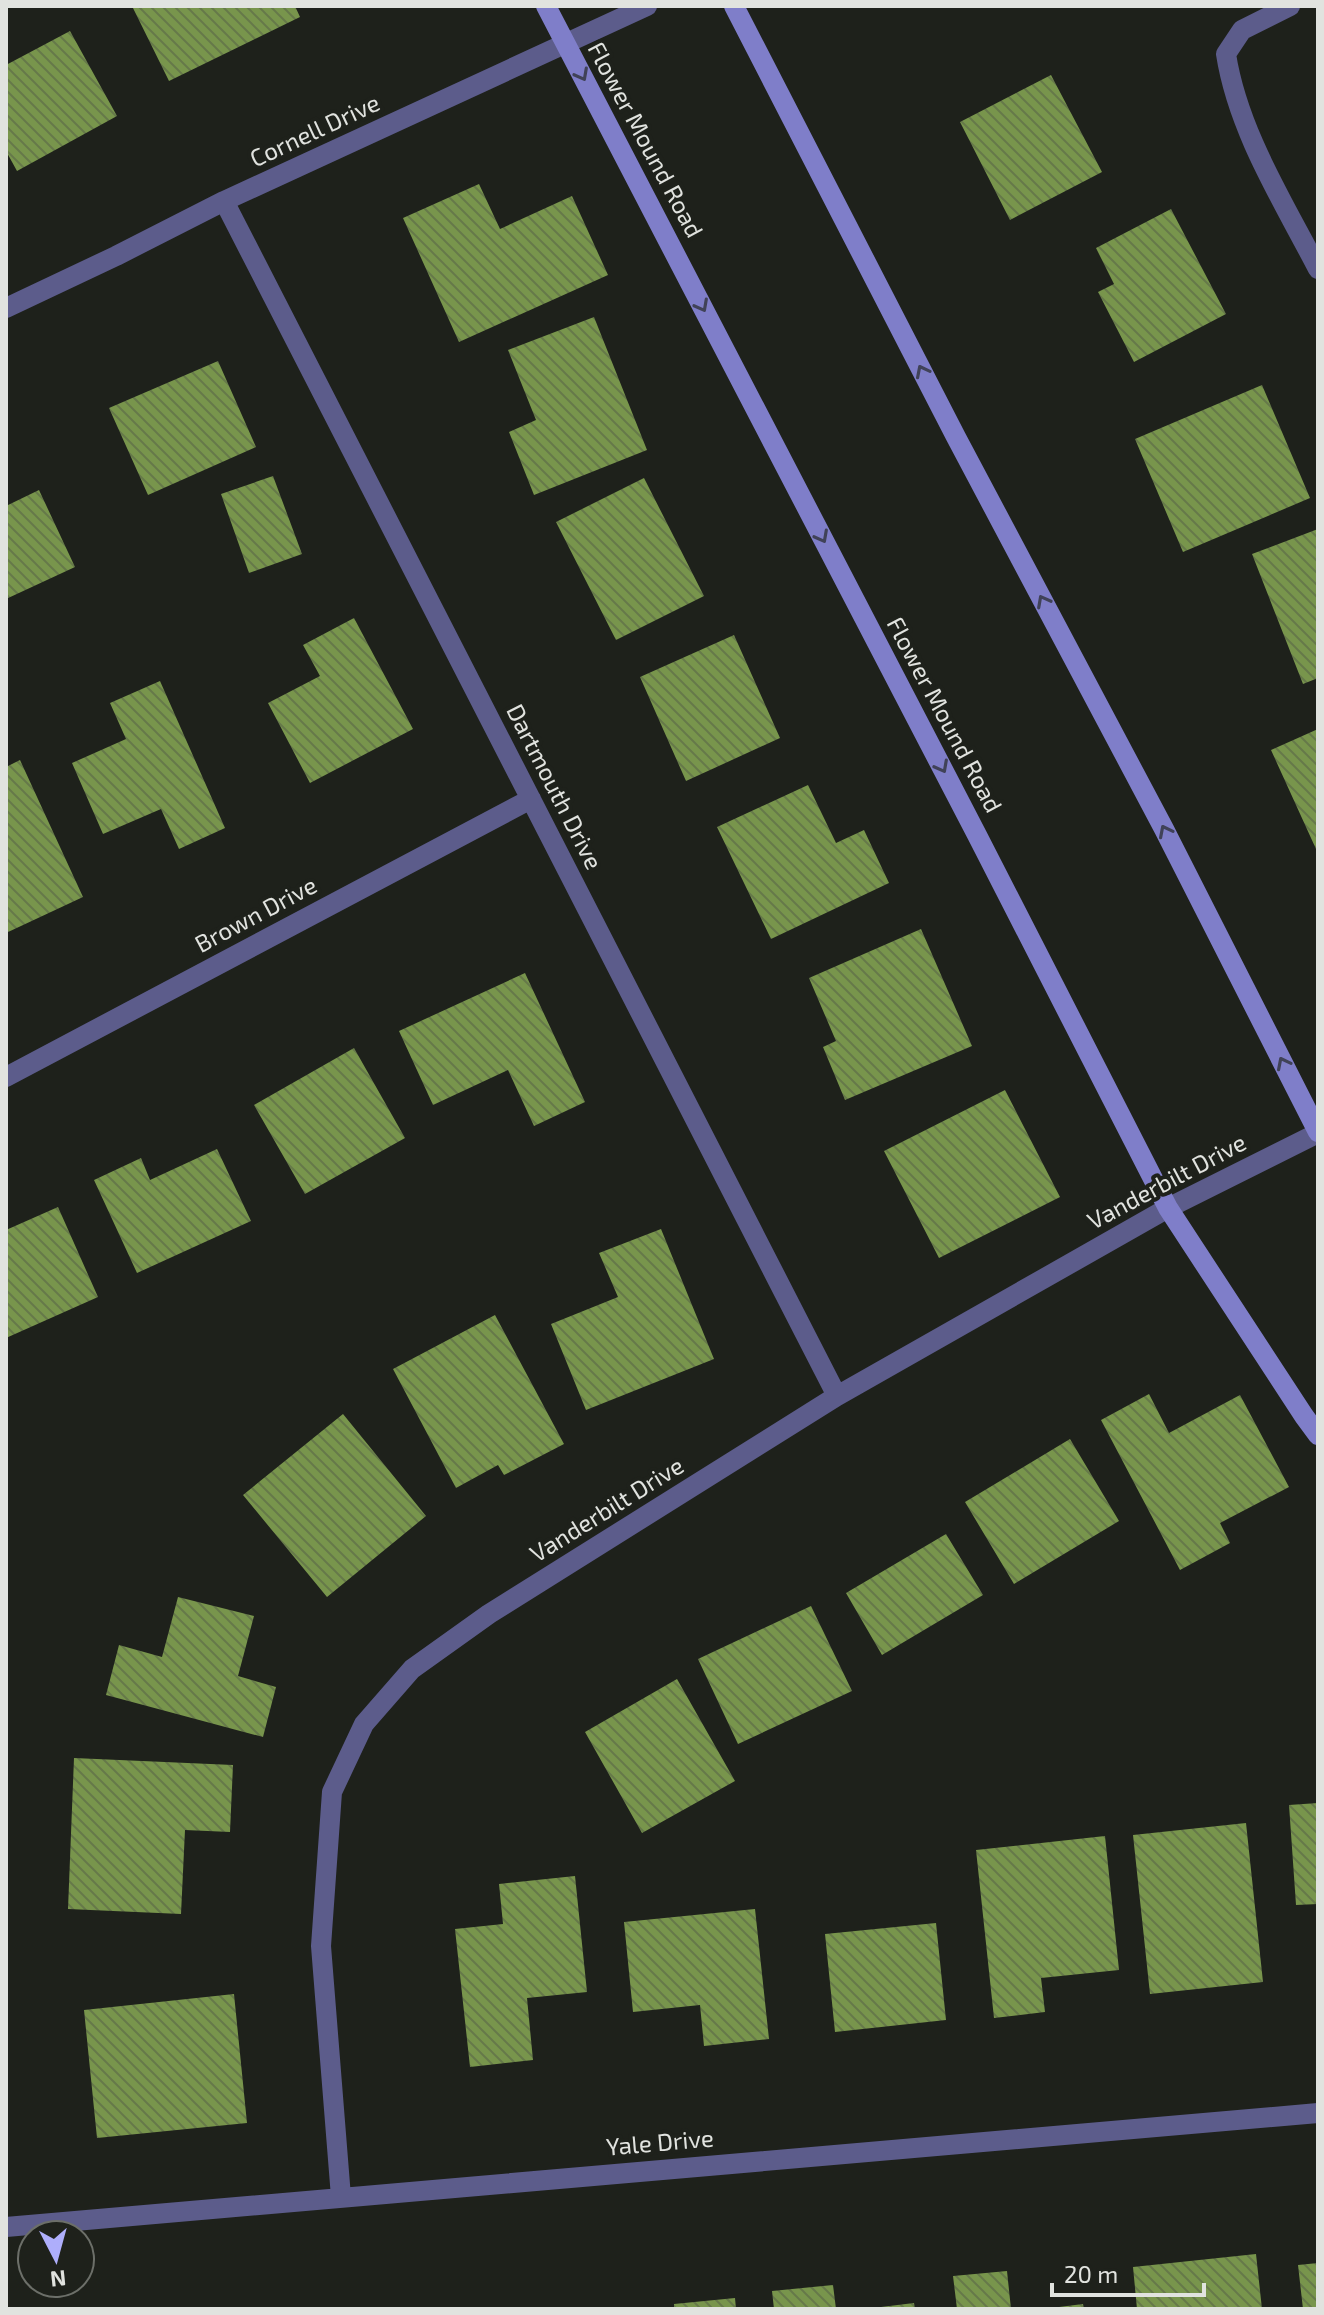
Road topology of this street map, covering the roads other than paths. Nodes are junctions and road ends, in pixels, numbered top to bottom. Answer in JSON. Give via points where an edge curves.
{"nodes":[{"id":1,"x":546,"y":6,"type":"edge"},
{"id":2,"x":647,"y":6,"type":"edge"},
{"id":3,"x":734,"y":6,"type":"edge"},
{"id":4,"x":1290,"y":6,"type":"edge"},
{"id":5,"x":565,"y":44,"type":"junction"},
{"id":6,"x":224,"y":201,"type":"junction"},
{"id":7,"x":1318,"y":269,"type":"edge"},
{"id":8,"x":6,"y":308,"type":"edge"},
{"id":9,"x":531,"y":799,"type":"junction"},
{"id":10,"x":6,"y":1077,"type":"edge"},
{"id":11,"x":1318,"y":1132,"type":"edge"},
{"id":12,"x":1168,"y":1208,"type":"junction"},
{"id":13,"x":837,"y":1396,"type":"junction"},
{"id":14,"x":1318,"y":1435,"type":"edge"},
{"id":15,"x":1318,"y":2113,"type":"edge"},
{"id":16,"x":341,"y":2197,"type":"junction"},
{"id":17,"x":6,"y":2227,"type":"edge"}],
"edges":[{"from":1,"to":5,"type":"main road","name":"Flower Mound Road"},
{"from":2,"to":5,"type":"street","name":"Cornell Drive"},
{"from":11,"to":3,"type":"main road","one_way":true},
{"from":4,"to":7,"type":"street","via":[[1242,30],[1226,54],[1258,152]]},
{"from":5,"to":6,"type":"street","name":"Cornell Drive"},
{"from":5,"to":12,"type":"main road","name":"Flower Mound Road","one_way":true},
{"from":6,"to":8,"type":"street","name":"Cornell Drive"},
{"from":6,"to":9,"type":"street","name":"Dartmouth Drive"},
{"from":9,"to":10,"type":"street","name":"Brown Drive"},
{"from":9,"to":13,"type":"street","name":"Dartmouth Drive"},
{"from":11,"to":12,"type":"street","name":"Vanderbilt Drive"},
{"from":12,"to":13,"type":"street","name":"Vanderbilt Drive"},
{"from":12,"to":14,"type":"main road","name":"Flower Mound Road"},
{"from":13,"to":16,"type":"street","name":"Vanderbilt Drive","via":[[489,1614],[412,1669],[364,1724],[332,1792],[321,1946]]},
{"from":15,"to":16,"type":"street","name":"Yale Drive"},
{"from":16,"to":17,"type":"street","name":"Yale Drive"}]}
